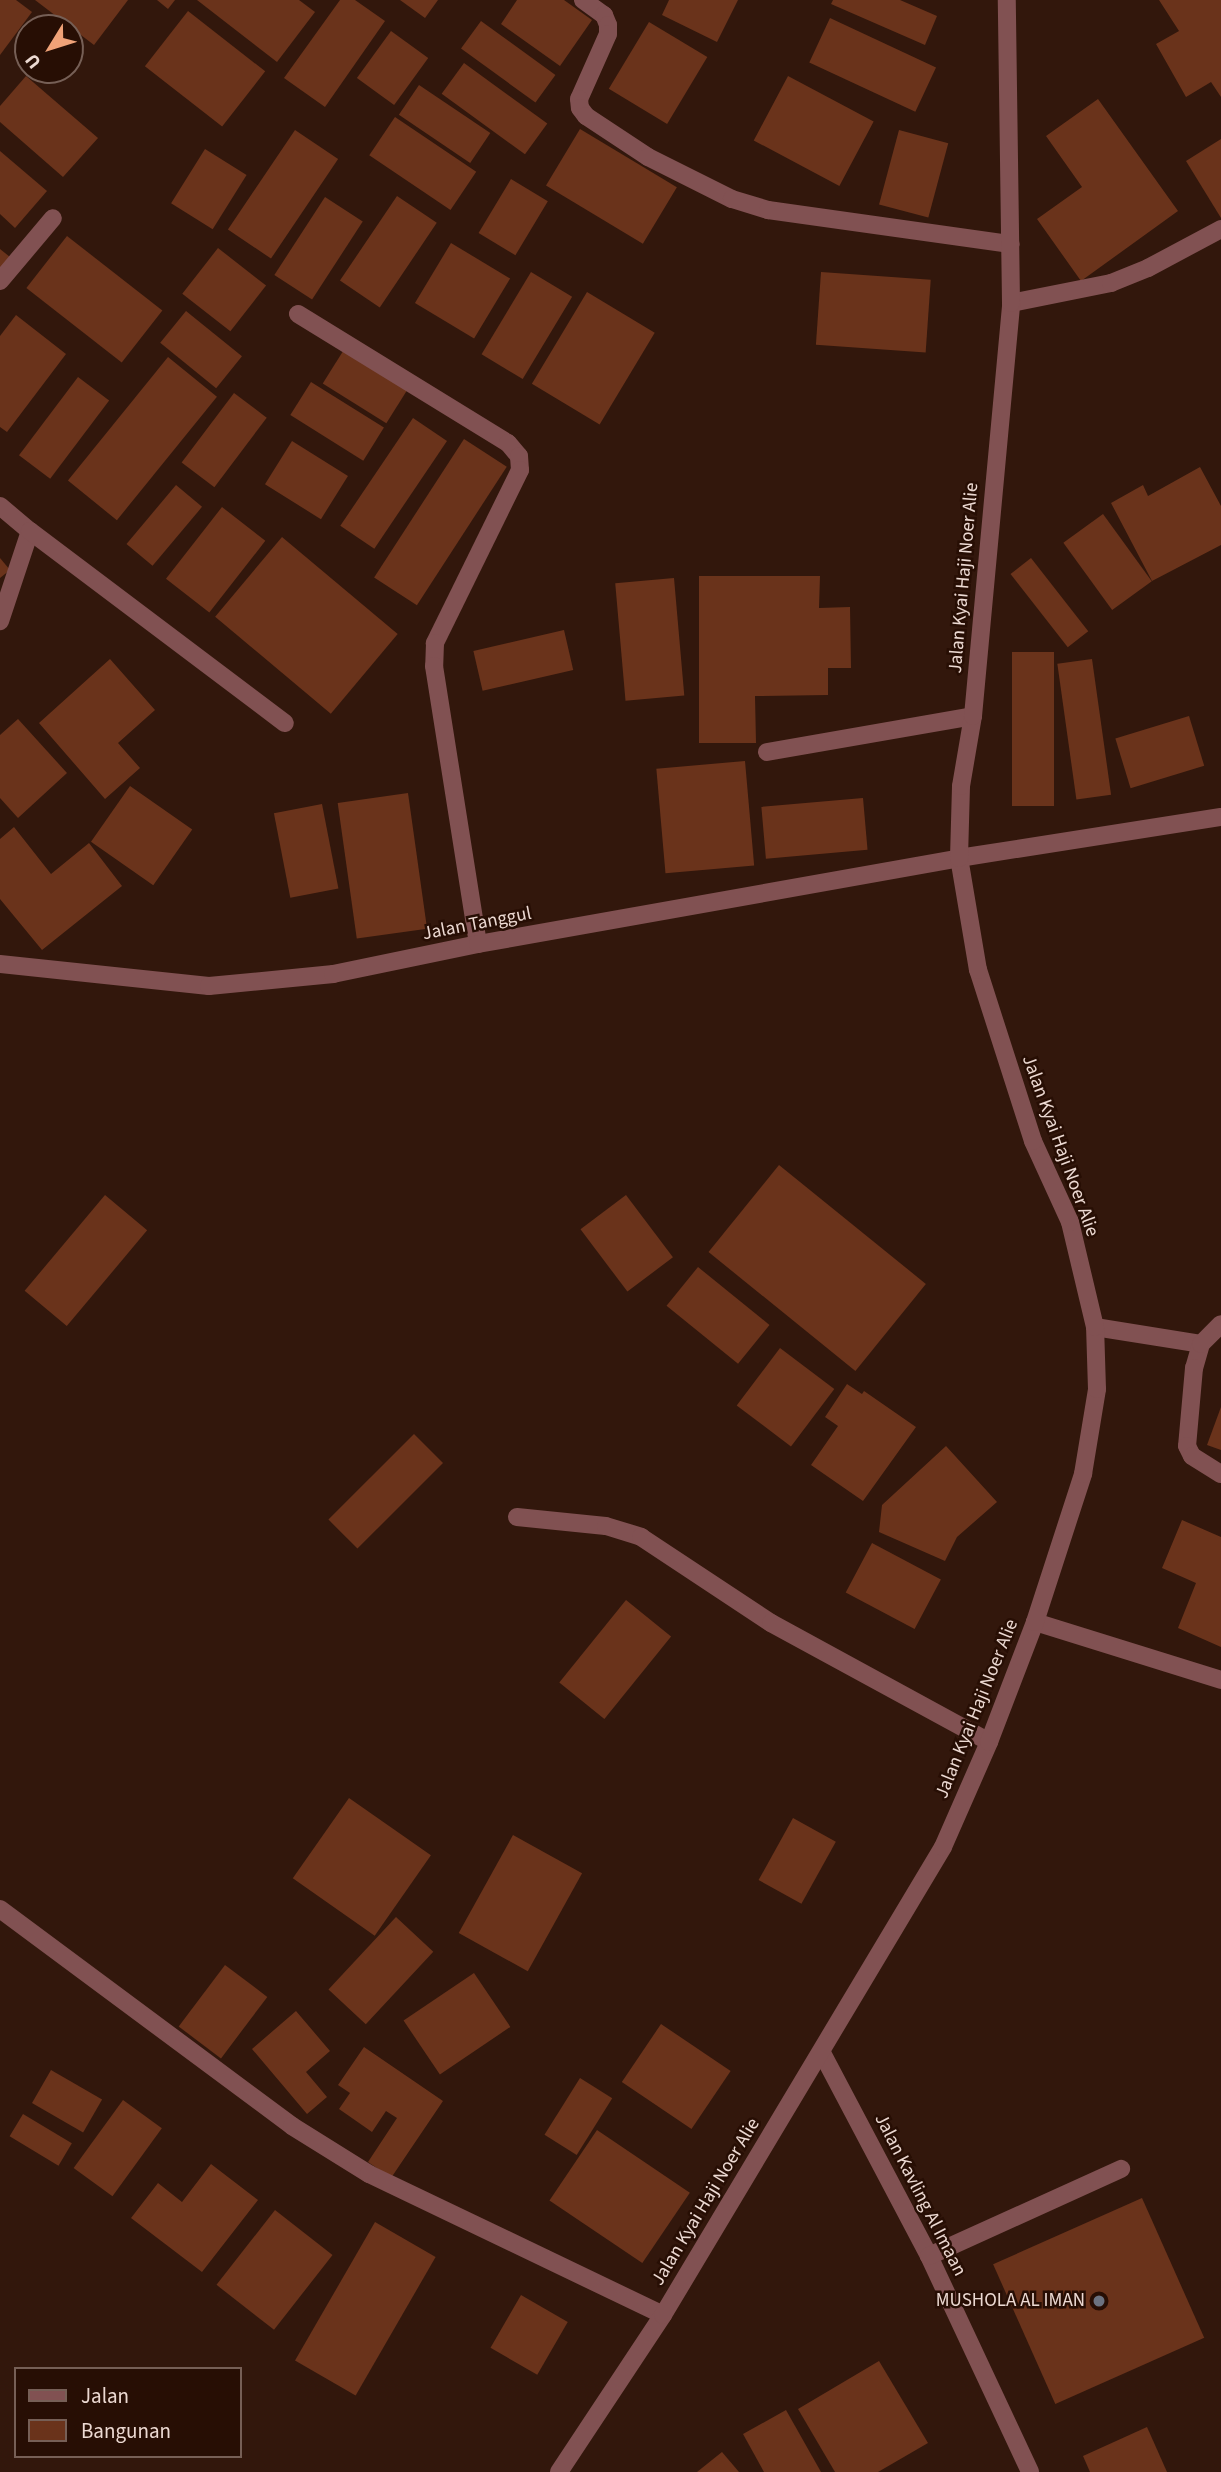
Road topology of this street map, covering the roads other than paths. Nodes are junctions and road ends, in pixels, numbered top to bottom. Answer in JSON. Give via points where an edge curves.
{"nodes":[{"id":1,"x":583,"y":0,"type":"edge"},
{"id":2,"x":1007,"y":0,"type":"edge"},
{"id":3,"x":53,"y":218,"type":"dead end"},
{"id":4,"x":1221,"y":229,"type":"edge"},
{"id":5,"x":1011,"y":244,"type":"junction"},
{"id":6,"x":0,"y":282,"type":"edge"},
{"id":7,"x":1011,"y":303,"type":"junction"},
{"id":8,"x":298,"y":314,"type":"dead end"},
{"id":9,"x":0,"y":506,"type":"edge"},
{"id":10,"x":30,"y":531,"type":"junction"},
{"id":11,"x":0,"y":621,"type":"edge"},
{"id":12,"x":972,"y":716,"type":"junction"},
{"id":13,"x":285,"y":723,"type":"dead end"},
{"id":14,"x":767,"y":752,"type":"dead end"},
{"id":15,"x":1221,"y":817,"type":"edge"},
{"id":16,"x":959,"y":858,"type":"junction"},
{"id":17,"x":478,"y":944,"type":"junction"},
{"id":18,"x":0,"y":964,"type":"edge"},
{"id":19,"x":1221,"y":1324,"type":"edge"},
{"id":20,"x":1095,"y":1327,"type":"junction"},
{"id":21,"x":1201,"y":1345,"type":"junction"},
{"id":22,"x":1221,"y":1474,"type":"edge"},
{"id":23,"x":517,"y":1517,"type":"dead end"},
{"id":24,"x":1035,"y":1622,"type":"junction"},
{"id":25,"x":1221,"y":1680,"type":"edge"},
{"id":26,"x":989,"y":1741,"type":"junction"},
{"id":27,"x":0,"y":1909,"type":"edge"},
{"id":28,"x":822,"y":2053,"type":"junction"},
{"id":29,"x":1121,"y":2169,"type":"dead end"},
{"id":30,"x":929,"y":2256,"type":"junction"},
{"id":31,"x":663,"y":2315,"type":"junction"},
{"id":32,"x":559,"y":2472,"type":"edge"},
{"id":33,"x":1030,"y":2472,"type":"edge"}],
"edges":[{"from":1,"to":5,"type":"street","via":[[604,15],[608,34],[579,99],[580,108],[648,157],[732,199],[768,210]]},
{"from":2,"to":5,"type":"street","name":"Jalan Kyai Haji Noer Alie"},
{"from":3,"to":6,"type":"street"},
{"from":4,"to":7,"type":"street","via":[[1111,283]]},
{"from":5,"to":7,"type":"street","name":"Jalan Kyai Haji Noer Alie"},
{"from":7,"to":12,"type":"street","name":"Jalan Kyai Haji Noer Alie"},
{"from":8,"to":17,"type":"street","via":[[508,443],[519,456],[520,470],[435,643],[434,666]]},
{"from":9,"to":10,"type":"street"},
{"from":10,"to":11,"type":"street"},
{"from":10,"to":13,"type":"street"},
{"from":12,"to":14,"type":"street"},
{"from":12,"to":16,"type":"street","name":"Jalan Kyai Haji Noer Alie","via":[[961,786]]},
{"from":15,"to":16,"type":"street","name":"Jalan Tanggul"},
{"from":16,"to":17,"type":"street","name":"Jalan Tanggul"},
{"from":16,"to":20,"type":"street","name":"Jalan Kyai Haji Noer Alie","via":[[978,970],[1033,1141],[1070,1222]]},
{"from":17,"to":18,"type":"street","name":"Jalan Tanggul","via":[[333,974],[209,986]]},
{"from":19,"to":21,"type":"street"},
{"from":20,"to":21,"type":"street"},
{"from":20,"to":24,"type":"street","name":"Jalan Kyai Haji Noer Alie","via":[[1097,1389],[1083,1474]]},
{"from":21,"to":22,"type":"street","via":[[1194,1368],[1188,1446],[1192,1456]]},
{"from":23,"to":26,"type":"street","via":[[606,1526],[641,1537],[771,1623]]},
{"from":24,"to":25,"type":"street"},
{"from":24,"to":26,"type":"street","name":"Jalan Kyai Haji Noer Alie"},
{"from":26,"to":28,"type":"street","name":"Jalan Kyai Haji Noer Alie","via":[[943,1847]]},
{"from":27,"to":31,"type":"street","via":[[292,2126],[369,2174]]},
{"from":28,"to":30,"type":"street","name":"Jalan Kavling Al Imaan"},
{"from":28,"to":31,"type":"street","name":"Jalan Kyai Haji Noer Alie"},
{"from":29,"to":30,"type":"street"},
{"from":30,"to":33,"type":"street","name":"Jalan Kavling Al Imaan"},
{"from":31,"to":32,"type":"street","name":"Jalan Kyai Haji Noer Alie"}]}
